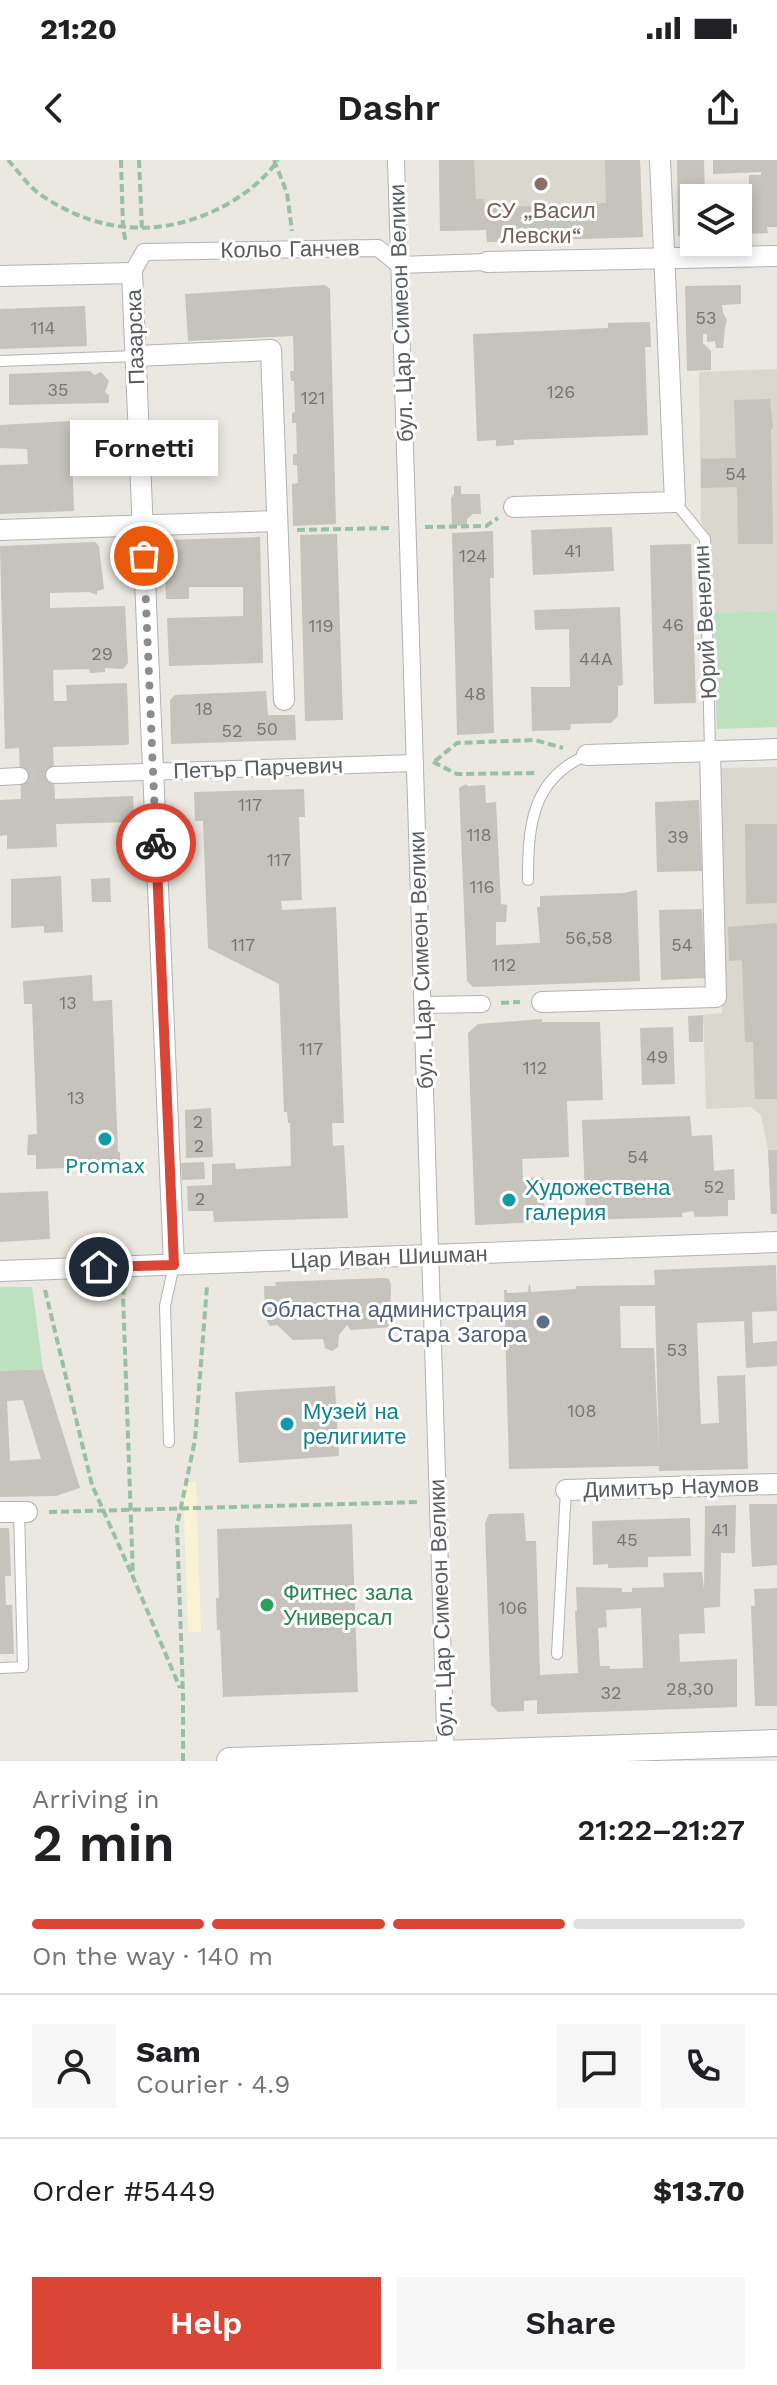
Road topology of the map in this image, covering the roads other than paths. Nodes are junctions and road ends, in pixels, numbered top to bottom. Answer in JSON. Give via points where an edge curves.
{"nodes":[{"id":1,"x":396,"y":160,"type":"edge"},
{"id":2,"x":660,"y":160,"type":"edge"},
{"id":3,"x":777,"y":256,"type":"edge"},
{"id":4,"x":664,"y":258,"type":"junction"},
{"id":5,"x":487,"y":262,"type":"joint"},
{"id":6,"x":399,"y":265,"type":"junction"},
{"id":7,"x":132,"y":273,"type":"junction"},
{"id":8,"x":0,"y":276,"type":"edge"},
{"id":9,"x":136,"y":356,"type":"junction"},
{"id":10,"x":0,"y":361,"type":"edge"},
{"id":11,"x":675,"y":502,"type":"junction"},
{"id":12,"x":514,"y":507,"type":"dead end"},
{"id":13,"x":277,"y":521,"type":"junction"},
{"id":14,"x":143,"y":525,"type":"junction"},
{"id":15,"x":0,"y":530,"type":"edge"},
{"id":16,"x":284,"y":700,"type":"dead end"},
{"id":17,"x":777,"y":749,"type":"edge"},
{"id":18,"x":710,"y":751,"type":"junction"},
{"id":19,"x":587,"y":755,"type":"joint"},
{"id":20,"x":415,"y":763,"type":"junction"},
{"id":21,"x":153,"y":772,"type":"junction"},
{"id":22,"x":54,"y":775,"type":"tunnel mouth"},
{"id":23,"x":20,"y":776,"type":"tunnel mouth"},
{"id":24,"x":0,"y":777,"type":"edge"},
{"id":25,"x":528,"y":880,"type":"dead end"},
{"id":26,"x":542,"y":1002,"type":"road end"},
{"id":27,"x":482,"y":1004,"type":"road end"},
{"id":28,"x":423,"y":1005,"type":"junction"},
{"id":29,"x":777,"y":1242,"type":"edge"},
{"id":30,"x":430,"y":1255,"type":"junction"},
{"id":31,"x":174,"y":1265,"type":"junction"},
{"id":32,"x":0,"y":1271,"type":"edge"},
{"id":33,"x":169,"y":1442,"type":"dead end"},
{"id":34,"x":777,"y":1484,"type":"edge"},
{"id":35,"x":566,"y":1490,"type":"joint"},
{"id":36,"x":15,"y":1512,"type":"edge"},
{"id":37,"x":557,"y":1654,"type":"dead end"},
{"id":38,"x":0,"y":1668,"type":"edge"},
{"id":39,"x":777,"y":1743,"type":"edge"},
{"id":40,"x":713,"y":1753,"type":"edge"},
{"id":41,"x":446,"y":1758,"type":"edge"},
{"id":42,"x":230,"y":1761,"type":"edge"}],
"edges":[{"from":1,"to":6,"type":"street","name":"бул. Цар Симеон Велики"},
{"from":2,"to":4,"type":"street"},
{"from":3,"to":4,"type":"street","name":"Кольо Ганчев"},
{"from":4,"to":5,"type":"street","name":"Кольо Ганчев"},
{"from":4,"to":11,"type":"street"},
{"from":5,"to":6,"type":"street","name":"Кольо Ганчев"},
{"from":6,"to":7,"type":"street","name":"Кольо Ганчев","via":[[378,248],[144,252]]},
{"from":6,"to":20,"type":"street","name":"бул. Цар Симеон Велики"},
{"from":7,"to":8,"type":"street"},
{"from":7,"to":9,"type":"street","name":"Пазарска"},
{"from":9,"to":10,"type":"lane"},
{"from":9,"to":13,"type":"street","via":[[271,350]]},
{"from":9,"to":14,"type":"street","name":"Пазарска"},
{"from":11,"to":12,"type":"street"},
{"from":11,"to":18,"type":"lane","name":"Юрий Венелин","via":[[705,539]]},
{"from":13,"to":14,"type":"street"},
{"from":13,"to":16,"type":"street"},
{"from":14,"to":15,"type":"street"},
{"from":14,"to":21,"type":"street","name":"Пазарска"},
{"from":17,"to":18,"type":"street"},
{"from":18,"to":19,"type":"street"},
{"from":18,"to":26,"type":"street","name":"Юрий Венелин","via":[[716,997]]},
{"from":19,"to":25,"type":"lane","via":[[556,776],[540,797],[528,844]]},
{"from":20,"to":21,"type":"street","name":"Петър Парчевич"},
{"from":20,"to":28,"type":"street","name":"бул. Цар Симеон Велики"},
{"from":21,"to":22,"type":"street","name":"Петър Парчевич"},
{"from":21,"to":31,"type":"street","name":"Пазарска"},
{"from":23,"to":24,"type":"street"},
{"from":27,"to":28,"type":"street"},
{"from":28,"to":30,"type":"street","name":"бул. Цар Симеон Велики"},
{"from":29,"to":30,"type":"street","name":"Цар Иван Шишман"},
{"from":30,"to":31,"type":"street","name":"Цар Иван Шишман"},
{"from":30,"to":41,"type":"street","name":"бул. Цар Симеон Велики"},
{"from":31,"to":32,"type":"street","name":"Цар Иван Шишман"},
{"from":31,"to":33,"type":"lane","via":[[165,1306]]},
{"from":34,"to":35,"type":"street","name":"Димитър Наумов"},
{"from":35,"to":37,"type":"lane"},
{"from":36,"to":38,"type":"lane","via":[[23,1667]]},
{"from":39,"to":40,"type":"street"},
{"from":40,"to":41,"type":"street"},
{"from":41,"to":42,"type":"street"}]}
